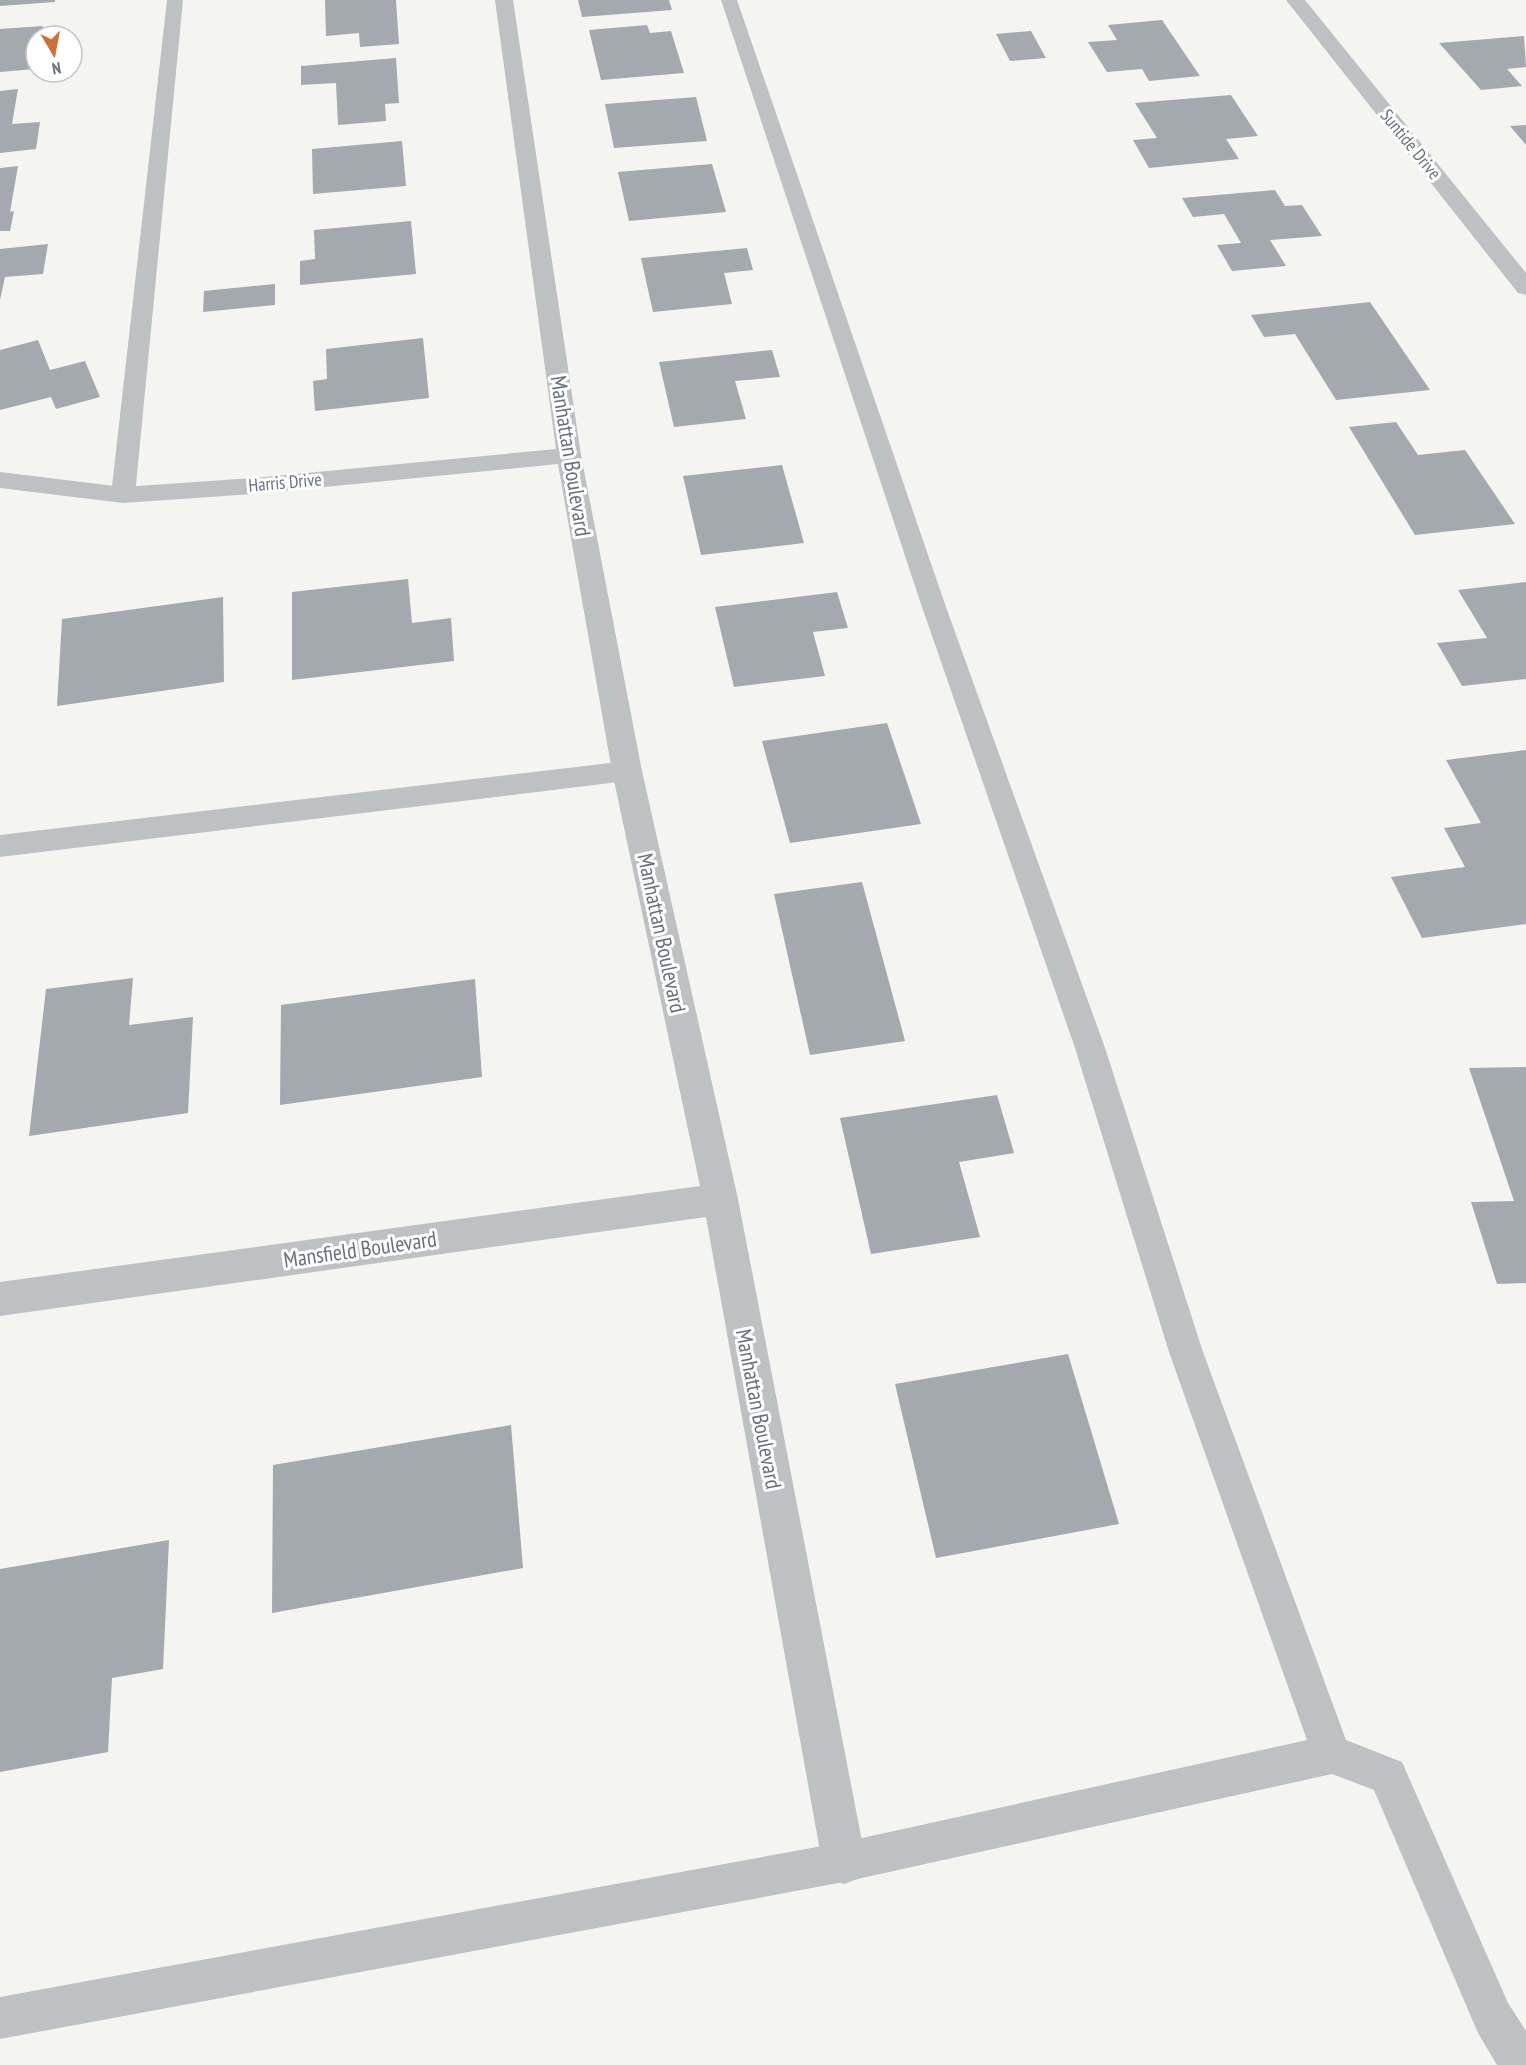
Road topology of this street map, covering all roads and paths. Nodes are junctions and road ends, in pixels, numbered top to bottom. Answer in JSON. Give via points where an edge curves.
{"nodes":[{"id":1,"x":175,"y":0,"type":"edge"},
{"id":2,"x":504,"y":0,"type":"edge"},
{"id":3,"x":729,"y":0,"type":"edge"},
{"id":4,"x":1295,"y":0,"type":"edge"},
{"id":5,"x":1526,"y":288,"type":"edge"},
{"id":6,"x":569,"y":455,"type":"junction"},
{"id":7,"x":0,"y":480,"type":"edge"},
{"id":8,"x":123,"y":495,"type":"junction"},
{"id":9,"x":627,"y":771,"type":"junction"},
{"id":10,"x":0,"y":846,"type":"edge"},
{"id":11,"x":720,"y":1199,"type":"junction"},
{"id":12,"x":0,"y":1299,"type":"edge"},
{"id":13,"x":1332,"y":1754,"type":"junction"},
{"id":14,"x":844,"y":1862,"type":"junction"},
{"id":15,"x":0,"y":2018,"type":"edge"},
{"id":16,"x":1522,"y":2065,"type":"edge"}],
"edges":[{"from":1,"to":8,"type":"lane"},
{"from":2,"to":6,"type":"street","name":"Manhattan Boulevard"},
{"from":3,"to":13,"type":"lane","via":[[926,586],[1090,1048],[1186,1352]]},
{"from":4,"to":5,"type":"street","name":"Suntide Drive"},
{"from":6,"to":8,"type":"street","name":"Harris Drive"},
{"from":6,"to":9,"type":"street","name":"Manhattan Boulevard"},
{"from":7,"to":8,"type":"street","name":"Harris Drive"},
{"from":9,"to":10,"type":"lane"},
{"from":9,"to":11,"type":"street","name":"Manhattan Boulevard"},
{"from":11,"to":12,"type":"street","name":"Mansfield Boulevard"},
{"from":11,"to":14,"type":"street","name":"Manhattan Boulevard"},
{"from":13,"to":14,"type":"lane"},
{"from":13,"to":16,"type":"lane","via":[[1388,1776],[1493,2018]]},
{"from":14,"to":15,"type":"lane"}]}
